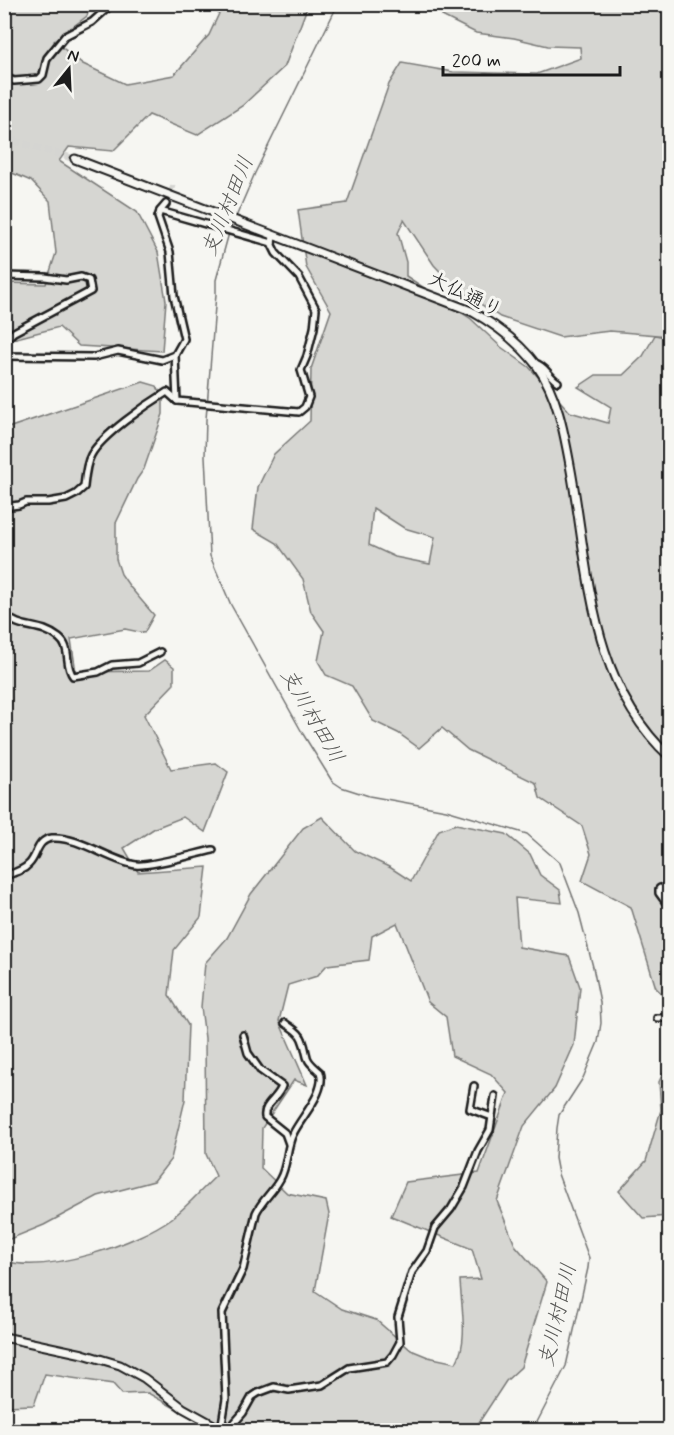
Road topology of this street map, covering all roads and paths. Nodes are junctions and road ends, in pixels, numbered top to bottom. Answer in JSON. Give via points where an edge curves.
{"nodes":[{"id":1,"x":112,"y":4,"type":"edge"},
{"id":2,"x":4,"y":77,"type":"edge"},
{"id":3,"x":75,"y":159,"type":"tunnel mouth"},
{"id":4,"x":166,"y":204,"type":"tunnel mouth"},
{"id":5,"x":160,"y":211,"type":"junction"},
{"id":6,"x":273,"y":239,"type":"junction"},
{"id":7,"x":4,"y":276,"type":"edge"},
{"id":8,"x":4,"y":341,"type":"edge"},
{"id":9,"x":175,"y":355,"type":"junction"},
{"id":10,"x":4,"y":356,"type":"edge"},
{"id":11,"x":534,"y":363,"type":"junction"},
{"id":12,"x":558,"y":382,"type":"dead end"},
{"id":13,"x":177,"y":401,"type":"junction"},
{"id":14,"x":4,"y":507,"type":"edge"},
{"id":15,"x":4,"y":614,"type":"edge"},
{"id":16,"x":160,"y":652,"type":"dead end"},
{"id":17,"x":669,"y":757,"type":"edge"},
{"id":18,"x":213,"y":850,"type":"dead end"},
{"id":19,"x":4,"y":876,"type":"edge"},
{"id":20,"x":669,"y":892,"type":"edge"},
{"id":21,"x":669,"y":908,"type":"edge"},
{"id":22,"x":657,"y":1018,"type":"dead end"},
{"id":23,"x":669,"y":1018,"type":"edge"},
{"id":24,"x":285,"y":1023,"type":"dead end"},
{"id":25,"x":243,"y":1035,"type":"dead end"},
{"id":26,"x":474,"y":1086,"type":"dead end"},
{"id":27,"x":495,"y":1096,"type":"dead end"},
{"id":28,"x":492,"y":1117,"type":"junction"},
{"id":29,"x":290,"y":1145,"type":"junction"},
{"id":30,"x":4,"y":1337,"type":"edge"},
{"id":31,"x":223,"y":1430,"type":"edge"}],
"edges":[{"from":1,"to":2,"type":"street","via":[[92,22],[65,36],[47,58],[39,79],[14,81]]},
{"from":3,"to":6,"type":"street","name":"大仏通り","via":[[244,224]]},
{"from":4,"to":5,"type":"street"},
{"from":5,"to":6,"type":"street"},
{"from":5,"to":9,"type":"street","via":[[158,217],[170,252],[174,296],[184,339]]},
{"from":6,"to":11,"type":"street","name":"大仏通り","via":[[471,311],[513,339]]},
{"from":6,"to":13,"type":"street","via":[[276,253],[298,277],[316,309],[301,370],[308,403],[299,412]]},
{"from":7,"to":8,"type":"street","via":[[66,280],[81,277],[89,280],[92,287]]},
{"from":9,"to":10,"type":"street","via":[[162,360],[118,351],[94,357]]},
{"from":9,"to":13,"type":"street"},
{"from":11,"to":12,"type":"street"},
{"from":11,"to":17,"type":"street","name":"大仏通り","via":[[551,393],[563,429],[600,638],[612,673],[630,706],[656,745]]},
{"from":13,"to":14,"type":"street","via":[[167,392],[99,444],[90,456],[84,487],[76,495]]},
{"from":15,"to":16,"type":"street","via":[[18,625],[40,627],[60,638],[67,648],[73,676],[112,665],[138,663]]},
{"from":18,"to":19,"type":"street","via":[[136,865],[51,838],[38,846],[31,864]]},
{"from":20,"to":21,"type":"street","via":[[659,889]]},
{"from":22,"to":23,"type":"street"},
{"from":24,"to":29,"type":"street","via":[[297,1031],[305,1055],[322,1076]]},
{"from":25,"to":29,"type":"street","via":[[248,1053],[260,1070],[282,1086],[264,1113],[285,1132]]},
{"from":26,"to":28,"type":"street","via":[[470,1109]]},
{"from":27,"to":28,"type":"street"},
{"from":28,"to":31,"type":"street","via":[[464,1187],[435,1228],[427,1251],[412,1272],[398,1317],[400,1342],[387,1362],[350,1368],[322,1385],[289,1390],[274,1387],[258,1393]]},
{"from":29,"to":31,"type":"street","via":[[284,1172],[259,1205],[243,1269],[222,1312],[226,1399]]},
{"from":30,"to":31,"type":"street","via":[[120,1365]]}]}
